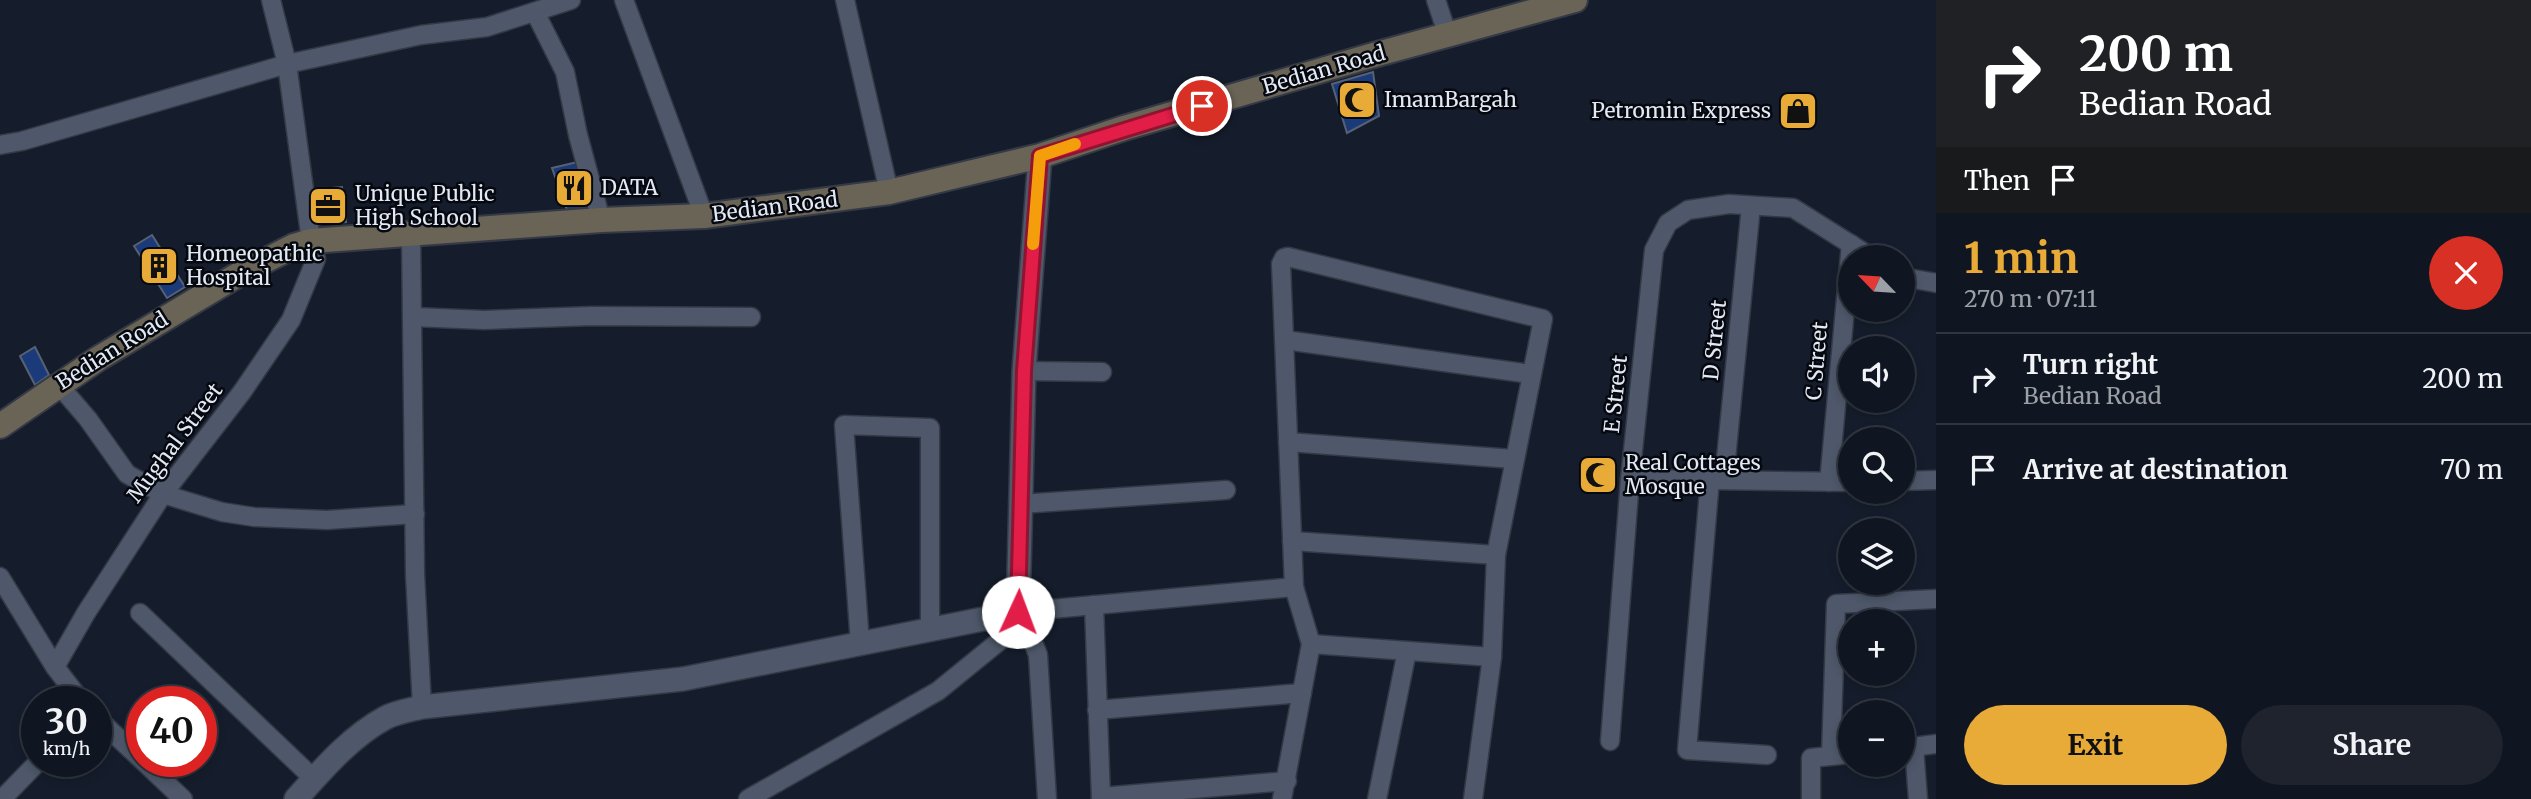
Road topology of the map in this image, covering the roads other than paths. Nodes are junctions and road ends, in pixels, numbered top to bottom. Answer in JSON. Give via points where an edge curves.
{"nodes":[{"id":1,"x":271,"y":0,"type":"edge"},
{"id":2,"x":571,"y":0,"type":"edge"},
{"id":3,"x":624,"y":0,"type":"edge"},
{"id":4,"x":845,"y":0,"type":"edge"},
{"id":5,"x":1436,"y":0,"type":"edge"},
{"id":6,"x":1575,"y":0,"type":"edge"},
{"id":7,"x":535,"y":12,"type":"junction"},
{"id":8,"x":1448,"y":36,"type":"junction"},
{"id":9,"x":286,"y":64,"type":"junction"},
{"id":10,"x":0,"y":145,"type":"edge"},
{"id":11,"x":1040,"y":156,"type":"junction"},
{"id":12,"x":889,"y":192,"type":"junction"},
{"id":13,"x":1751,"y":206,"type":"junction"},
{"id":14,"x":704,"y":216,"type":"junction"},
{"id":15,"x":601,"y":220,"type":"junction"},
{"id":16,"x":411,"y":234,"type":"junction"},
{"id":17,"x":311,"y":241,"type":"junction"},
{"id":18,"x":1851,"y":244,"type":"joint"},
{"id":19,"x":1915,"y":279,"type":"edge"},
{"id":20,"x":1936,"y":283,"type":"edge"},
{"id":21,"x":414,"y":317,"type":"junction"},
{"id":22,"x":751,"y":317,"type":"dead end"},
{"id":23,"x":1285,"y":340,"type":"junction"},
{"id":24,"x":1024,"y":371,"type":"junction"},
{"id":25,"x":1102,"y":372,"type":"dead end"},
{"id":26,"x":1531,"y":374,"type":"junction"},
{"id":27,"x":58,"y":384,"type":"junction"},
{"id":28,"x":2,"y":418,"type":"edge"},
{"id":29,"x":1288,"y":442,"type":"junction"},
{"id":30,"x":1513,"y":459,"type":"junction"},
{"id":31,"x":1630,"y":479,"type":"junction"},
{"id":32,"x":1717,"y":479,"type":"junction"},
{"id":33,"x":1936,"y":480,"type":"edge"},
{"id":34,"x":1915,"y":481,"type":"edge"},
{"id":35,"x":1829,"y":482,"type":"junction"},
{"id":36,"x":1838,"y":482,"type":"edge"},
{"id":37,"x":1226,"y":490,"type":"dead end"},
{"id":38,"x":163,"y":494,"type":"junction"},
{"id":39,"x":1021,"y":504,"type":"junction"},
{"id":40,"x":415,"y":514,"type":"junction"},
{"id":41,"x":1292,"y":541,"type":"junction"},
{"id":42,"x":1496,"y":555,"type":"junction"},
{"id":43,"x":0,"y":577,"type":"edge"},
{"id":44,"x":1294,"y":587,"type":"junction"},
{"id":45,"x":1936,"y":598,"type":"edge"},
{"id":46,"x":1094,"y":605,"type":"junction"},
{"id":47,"x":1018,"y":612,"type":"junction"},
{"id":48,"x":140,"y":613,"type":"dead end"},
{"id":49,"x":930,"y":629,"type":"junction"},
{"id":50,"x":860,"y":643,"type":"junction"},
{"id":51,"x":1311,"y":644,"type":"junction"},
{"id":52,"x":1407,"y":651,"type":"junction"},
{"id":53,"x":1492,"y":657,"type":"junction"},
{"id":54,"x":55,"y":667,"type":"junction"},
{"id":55,"x":70,"y":686,"type":"edge"},
{"id":56,"x":1302,"y":693,"type":"junction"},
{"id":57,"x":422,"y":707,"type":"junction"},
{"id":58,"x":1097,"y":710,"type":"junction"},
{"id":59,"x":112,"y":733,"type":"edge"},
{"id":60,"x":1610,"y":741,"type":"dead end"},
{"id":61,"x":1936,"y":744,"type":"edge"},
{"id":62,"x":126,"y":746,"type":"edge"},
{"id":63,"x":1915,"y":746,"type":"edge"},
{"id":64,"x":1767,"y":755,"type":"dead end"},
{"id":65,"x":1831,"y":755,"type":"junction"},
{"id":66,"x":1838,"y":755,"type":"edge"},
{"id":67,"x":23,"y":777,"type":"edge"},
{"id":68,"x":159,"y":777,"type":"edge"},
{"id":69,"x":1914,"y":777,"type":"edge"},
{"id":70,"x":314,"y":779,"type":"junction"},
{"id":71,"x":1287,"y":781,"type":"junction"},
{"id":72,"x":6,"y":794,"type":"edge"},
{"id":73,"x":1101,"y":798,"type":"edge"},
{"id":74,"x":183,"y":799,"type":"edge"},
{"id":75,"x":296,"y":799,"type":"edge"},
{"id":76,"x":748,"y":799,"type":"edge"},
{"id":77,"x":1047,"y":799,"type":"edge"},
{"id":78,"x":1282,"y":799,"type":"edge"},
{"id":79,"x":1377,"y":799,"type":"edge"},
{"id":80,"x":1473,"y":799,"type":"edge"},
{"id":81,"x":1811,"y":799,"type":"edge"},
{"id":82,"x":1918,"y":799,"type":"edge"}],
"edges":[{"from":1,"to":9,"type":"street","name":"Mughal Street"},
{"from":2,"to":7,"type":"street"},
{"from":3,"to":14,"type":"street"},
{"from":4,"to":12,"type":"street"},
{"from":5,"to":8,"type":"street"},
{"from":6,"to":8,"type":"main road","name":"Bedian Road"},
{"from":7,"to":9,"type":"street","via":[[487,27],[421,35]]},
{"from":7,"to":15,"type":"street","via":[[565,72]]},
{"from":8,"to":11,"type":"main road","name":"Bedian Road"},
{"from":9,"to":10,"type":"street"},
{"from":9,"to":17,"type":"street","name":"Mughal Street"},
{"from":11,"to":12,"type":"main road","name":"Bedian Road"},
{"from":11,"to":24,"type":"street"},
{"from":12,"to":14,"type":"main road","name":"Bedian Road"},
{"from":13,"to":18,"type":"street","via":[[1793,208]]},
{"from":13,"to":31,"type":"street","name":"E Street","via":[[1688,210],[1668,223],[1654,250]]},
{"from":13,"to":32,"type":"street","name":"D Street"},
{"from":14,"to":15,"type":"main road","name":"Bedian Road"},
{"from":15,"to":16,"type":"main road","name":"Bedian Road"},
{"from":16,"to":17,"type":"main road","name":"Bedian Road"},
{"from":16,"to":21,"type":"street"},
{"from":17,"to":27,"type":"main road","name":"Bedian Road","via":[[242,273]]},
{"from":17,"to":38,"type":"street","name":"Mughal Street","via":[[316,259],[292,320]]},
{"from":18,"to":35,"type":"street","name":"C Street"},
{"from":19,"to":20,"type":"street"},
{"from":21,"to":22,"type":"street"},
{"from":21,"to":40,"type":"street"},
{"from":23,"to":26,"type":"street"},
{"from":23,"to":26,"type":"street","via":[[1281,264],[1288,257],[1540,317],[1544,322]]},
{"from":23,"to":29,"type":"street"},
{"from":24,"to":25,"type":"street"},
{"from":24,"to":39,"type":"street"},
{"from":26,"to":30,"type":"street"},
{"from":27,"to":28,"type":"main road","name":"Bedian Road"},
{"from":27,"to":38,"type":"street","via":[[127,474]]},
{"from":29,"to":30,"type":"street"},
{"from":29,"to":41,"type":"street"},
{"from":30,"to":42,"type":"street"},
{"from":31,"to":32,"type":"street"},
{"from":31,"to":60,"type":"street","name":"E Street"},
{"from":32,"to":35,"type":"street"},
{"from":32,"to":64,"type":"street","name":"D Street","via":[[1687,750]]},
{"from":33,"to":34,"type":"street"},
{"from":35,"to":36,"type":"street"},
{"from":37,"to":39,"type":"street"},
{"from":38,"to":40,"type":"street","via":[[254,517],[327,520]]},
{"from":38,"to":54,"type":"street","name":"Mughal Street"},
{"from":39,"to":47,"type":"street"},
{"from":40,"to":57,"type":"street"},
{"from":41,"to":42,"type":"street"},
{"from":41,"to":44,"type":"street"},
{"from":42,"to":53,"type":"street"},
{"from":43,"to":54,"type":"street"},
{"from":44,"to":46,"type":"street"},
{"from":44,"to":51,"type":"street"},
{"from":45,"to":65,"type":"street","via":[[1836,604]]},
{"from":46,"to":47,"type":"street"},
{"from":46,"to":58,"type":"street"},
{"from":47,"to":49,"type":"street"},
{"from":48,"to":70,"type":"street"},
{"from":49,"to":50,"type":"street"},
{"from":49,"to":50,"type":"street","via":[[930,428],[844,425]]},
{"from":50,"to":57,"type":"street","via":[[683,679]]},
{"from":51,"to":52,"type":"street"},
{"from":51,"to":56,"type":"street"},
{"from":52,"to":53,"type":"street"},
{"from":52,"to":79,"type":"street"},
{"from":53,"to":80,"type":"street"},
{"from":54,"to":55,"type":"street"},
{"from":56,"to":58,"type":"street"},
{"from":56,"to":71,"type":"street"},
{"from":57,"to":70,"type":"street","via":[[387,717],[349,743]]},
{"from":58,"to":73,"type":"street"},
{"from":59,"to":62,"type":"street"},
{"from":61,"to":63,"type":"street"},
{"from":65,"to":66,"type":"street"},
{"from":65,"to":81,"type":"street","via":[[1811,758]]},
{"from":67,"to":72,"type":"street"},
{"from":68,"to":74,"type":"street"},
{"from":69,"to":82,"type":"street"},
{"from":70,"to":75,"type":"street"},
{"from":71,"to":73,"type":"street"},
{"from":71,"to":78,"type":"street"},
{"from":76,"to":77,"type":"street","via":[[939,691],[1018,629],[1033,642],[1038,655]]}]}
